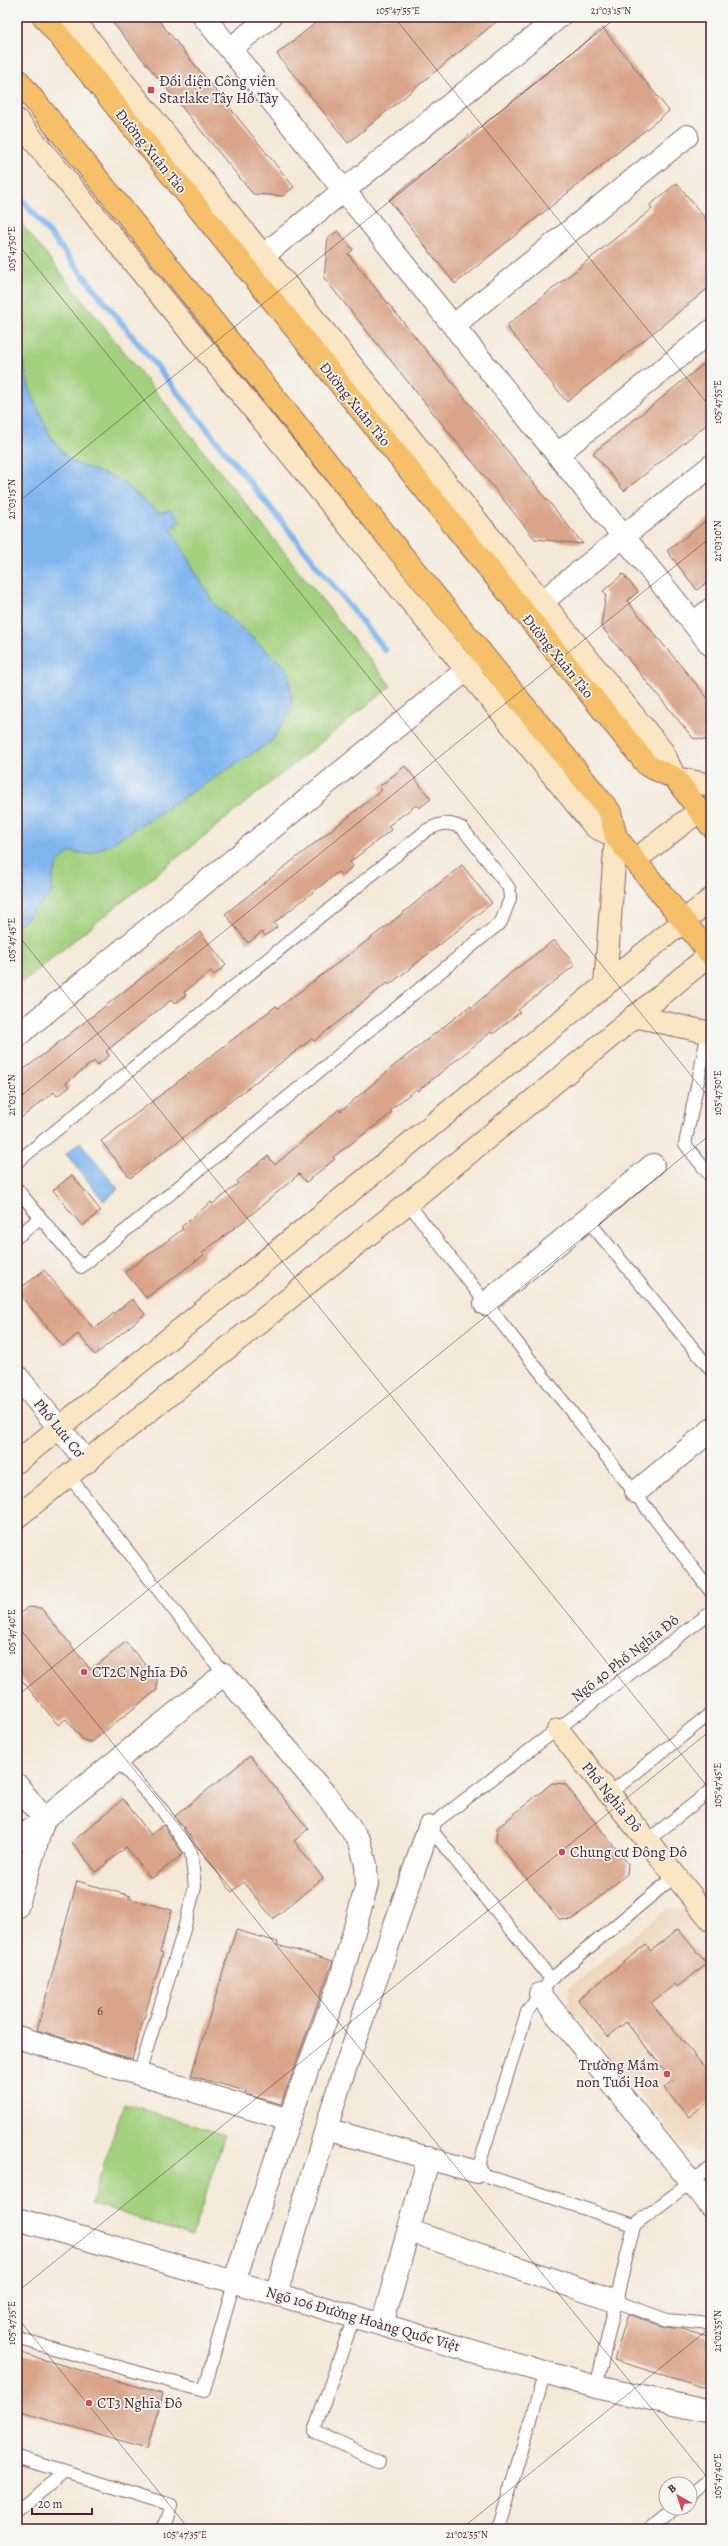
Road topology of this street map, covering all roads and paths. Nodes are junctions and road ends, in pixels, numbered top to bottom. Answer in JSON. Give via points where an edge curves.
{"nodes":[{"id":1,"x":44,"y":17,"type":"edge"},
{"id":2,"x":71,"y":17,"type":"edge"},
{"id":3,"x":204,"y":17,"type":"edge"},
{"id":4,"x":270,"y":17,"type":"edge"},
{"id":5,"x":559,"y":17,"type":"edge"},
{"id":6,"x":230,"y":49,"type":"junction"},
{"id":7,"x":17,"y":79,"type":"edge"},
{"id":8,"x":17,"y":120,"type":"edge"},
{"id":9,"x":687,"y":136,"type":"dead end"},
{"id":10,"x":346,"y":190,"type":"junction"},
{"id":11,"x":264,"y":256,"type":"junction"},
{"id":12,"x":246,"y":269,"type":"junction"},
{"id":13,"x":454,"y":325,"type":"junction"},
{"id":14,"x":711,"y":331,"type":"edge"},
{"id":15,"x":558,"y":454,"type":"junction"},
{"id":16,"x":711,"y":466,"type":"edge"},
{"id":17,"x":624,"y":536,"type":"junction"},
{"id":18,"x":543,"y":601,"type":"junction"},
{"id":19,"x":711,"y":609,"type":"edge"},
{"id":20,"x":526,"y":615,"type":"junction"},
{"id":21,"x":694,"y":623,"type":"junction"},
{"id":22,"x":711,"y":645,"type":"edge"},
{"id":23,"x":483,"y":656,"type":"junction"},
{"id":24,"x":465,"y":670,"type":"junction"},
{"id":25,"x":675,"y":778,"type":"junction"},
{"id":26,"x":711,"y":784,"type":"edge"},
{"id":27,"x":705,"y":818,"type":"edge"},
{"id":28,"x":616,"y":837,"type":"junction"},
{"id":29,"x":635,"y":860,"type":"junction"},
{"id":30,"x":711,"y":899,"type":"edge"},
{"id":31,"x":683,"y":921,"type":"junction"},
{"id":32,"x":711,"y":954,"type":"edge"},
{"id":33,"x":605,"y":985,"type":"junction"},
{"id":34,"x":634,"y":1016,"type":"junction"},
{"id":35,"x":709,"y":1033,"type":"edge"},
{"id":36,"x":17,"y":1036,"type":"edge"},
{"id":37,"x":17,"y":1162,"type":"edge"},
{"id":38,"x":653,"y":1165,"type":"dead end"},
{"id":39,"x":711,"y":1177,"type":"edge"},
{"id":40,"x":17,"y":1189,"type":"edge"},
{"id":41,"x":408,"y":1203,"type":"junction"},
{"id":42,"x":40,"y":1218,"type":"junction"},
{"id":43,"x":587,"y":1219,"type":"junction"},
{"id":44,"x":17,"y":1237,"type":"edge"},
{"id":45,"x":485,"y":1304,"type":"junction"},
{"id":46,"x":711,"y":1370,"type":"edge"},
{"id":47,"x":17,"y":1376,"type":"edge"},
{"id":48,"x":60,"y":1428,"type":"junction"},
{"id":49,"x":711,"y":1430,"type":"edge"},
{"id":50,"x":17,"y":1462,"type":"edge"},
{"id":51,"x":87,"y":1462,"type":"junction"},
{"id":52,"x":69,"y":1476,"type":"junction"},
{"id":53,"x":636,"y":1492,"type":"junction"},
{"id":54,"x":17,"y":1517,"type":"edge"},
{"id":55,"x":711,"y":1592,"type":"edge"},
{"id":56,"x":711,"y":1612,"type":"edge"},
{"id":57,"x":224,"y":1674,"type":"junction"},
{"id":58,"x":711,"y":1713,"type":"edge"},
{"id":59,"x":558,"y":1730,"type":"junction"},
{"id":60,"x":117,"y":1760,"type":"junction"},
{"id":61,"x":17,"y":1785,"type":"edge"},
{"id":62,"x":711,"y":1790,"type":"edge"},
{"id":63,"x":609,"y":1794,"type":"junction"},
{"id":64,"x":44,"y":1819,"type":"junction"},
{"id":65,"x":429,"y":1827,"type":"junction"},
{"id":66,"x":17,"y":1841,"type":"edge"},
{"id":67,"x":647,"y":1841,"type":"junction"},
{"id":68,"x":675,"y":1876,"type":"junction"},
{"id":69,"x":17,"y":1907,"type":"edge"},
{"id":70,"x":709,"y":1912,"type":"edge"},
{"id":71,"x":545,"y":1986,"type":"junction"},
{"id":72,"x":17,"y":2037,"type":"edge"},
{"id":73,"x":139,"y":2074,"type":"junction"},
{"id":74,"x":289,"y":2120,"type":"junction"},
{"id":75,"x":326,"y":2129,"type":"junction"},
{"id":76,"x":429,"y":2157,"type":"junction"},
{"id":77,"x":711,"y":2167,"type":"edge"},
{"id":78,"x":482,"y":2174,"type":"junction"},
{"id":79,"x":692,"y":2183,"type":"junction"},
{"id":80,"x":711,"y":2207,"type":"edge"},
{"id":81,"x":17,"y":2219,"type":"edge"},
{"id":82,"x":634,"y":2225,"type":"junction"},
{"id":83,"x":410,"y":2231,"type":"junction"},
{"id":84,"x":234,"y":2282,"type":"junction"},
{"id":85,"x":276,"y":2294,"type":"junction"},
{"id":86,"x":615,"y":2302,"type":"junction"},
{"id":87,"x":354,"y":2317,"type":"junction"},
{"id":88,"x":711,"y":2324,"type":"edge"},
{"id":89,"x":382,"y":2325,"type":"junction"},
{"id":90,"x":17,"y":2338,"type":"edge"},
{"id":91,"x":545,"y":2372,"type":"junction"},
{"id":92,"x":596,"y":2387,"type":"junction"},
{"id":93,"x":711,"y":2412,"type":"edge"},
{"id":94,"x":17,"y":2457,"type":"edge"},
{"id":95,"x":379,"y":2462,"type":"dead end"},
{"id":96,"x":66,"y":2472,"type":"junction"},
{"id":97,"x":711,"y":2478,"type":"edge"},
{"id":98,"x":698,"y":2489,"type":"edge"},
{"id":99,"x":17,"y":2511,"type":"edge"},
{"id":100,"x":665,"y":2516,"type":"edge"},
{"id":101,"x":163,"y":2529,"type":"edge"},
{"id":102,"x":498,"y":2529,"type":"edge"},
{"id":103,"x":650,"y":2529,"type":"edge"}],
"edges":[{"from":1,"to":12,"type":"main road","name":"Đường Xuân Tảo"},
{"from":2,"to":11,"type":"street","name":"Đường Xuân Tảo"},
{"from":3,"to":6,"type":"street"},
{"from":4,"to":6,"type":"street"},
{"from":5,"to":10,"type":"street"},
{"from":6,"to":10,"type":"street"},
{"from":7,"to":23,"type":"main road"},
{"from":8,"to":24,"type":"street"},
{"from":9,"to":13,"type":"street"},
{"from":10,"to":11,"type":"street"},
{"from":10,"to":13,"type":"street"},
{"from":11,"to":12,"type":"street"},
{"from":11,"to":18,"type":"street","name":"Đường Xuân Tảo"},
{"from":12,"to":20,"type":"main road","name":"Đường Xuân Tảo"},
{"from":13,"to":15,"type":"street"},
{"from":14,"to":15,"type":"street"},
{"from":15,"to":17,"type":"street"},
{"from":16,"to":17,"type":"street"},
{"from":17,"to":18,"type":"street"},
{"from":17,"to":21,"type":"street"},
{"from":18,"to":20,"type":"street"},
{"from":18,"to":25,"type":"street","name":"Đường Xuân Tảo","via":[[663,752]]},
{"from":19,"to":21,"type":"street"},
{"from":20,"to":25,"type":"main road","name":"Đường Xuân Tảo","via":[[648,766]]},
{"from":21,"to":22,"type":"street"},
{"from":23,"to":24,"type":"street"},
{"from":23,"to":28,"type":"main road","via":[[610,812]]},
{"from":24,"to":28,"type":"street","via":[[595,827]]},
{"from":24,"to":36,"type":"street"},
{"from":25,"to":26,"type":"street"},
{"from":25,"to":27,"type":"main road","name":"Đường Xuân Tảo"},
{"from":27,"to":29,"type":"street"},
{"from":28,"to":29,"type":"main road"},
{"from":28,"to":33,"type":"street"},
{"from":29,"to":31,"type":"main road"},
{"from":30,"to":31,"type":"street"},
{"from":31,"to":32,"type":"main road"},
{"from":31,"to":33,"type":"street"},
{"from":32,"to":34,"type":"street"},
{"from":33,"to":48,"type":"street"},
{"from":34,"to":35,"type":"street"},
{"from":34,"to":41,"type":"street"},
{"from":35,"to":39,"type":"lane","via":[[685,1144]]},
{"from":37,"to":42,"type":"lane","via":[[427,830],[440,823],[450,823],[462,828],[510,888],[510,899],[501,922],[81,1267]]},
{"from":38,"to":43,"type":"street"},
{"from":40,"to":42,"type":"lane"},
{"from":41,"to":45,"type":"lane"},
{"from":41,"to":51,"type":"street"},
{"from":42,"to":44,"type":"lane"},
{"from":43,"to":45,"type":"street"},
{"from":43,"to":46,"type":"lane"},
{"from":45,"to":53,"type":"lane"},
{"from":47,"to":48,"type":"street","name":"Phố Lưu Cơ"},
{"from":48,"to":50,"type":"street"},
{"from":48,"to":51,"type":"street","name":"Phố Lưu Cơ"},
{"from":49,"to":53,"type":"street"},
{"from":51,"to":52,"type":"street"},
{"from":52,"to":54,"type":"street"},
{"from":52,"to":57,"type":"lane"},
{"from":53,"to":55,"type":"lane"},
{"from":56,"to":59,"type":"lane","name":"Ngõ 40 Phố Nghĩa Đô"},
{"from":57,"to":60,"type":"street"},
{"from":57,"to":74,"type":"street","via":[[329,1799],[360,1842],[366,1865],[367,1884],[341,1978]]},
{"from":58,"to":63,"type":"lane"},
{"from":59,"to":63,"type":"street","name":"Phố Nghĩa Đô"},
{"from":59,"to":65,"type":"lane","name":"Ngõ 40 Phố Nghĩa Đô"},
{"from":60,"to":64,"type":"street"},
{"from":60,"to":73,"type":"lane","via":[[163,1811],[191,1852],[195,1887]]},
{"from":61,"to":64,"type":"street"},
{"from":62,"to":67,"type":"lane"},
{"from":63,"to":67,"type":"street","name":"Phố Nghĩa Đô"},
{"from":64,"to":66,"type":"street"},
{"from":64,"to":69,"type":"street"},
{"from":65,"to":71,"type":"lane"},
{"from":65,"to":75,"type":"street"},
{"from":67,"to":68,"type":"street","name":"Phố Nghĩa Đô"},
{"from":68,"to":70,"type":"street","name":"Phố Nghĩa Đô"},
{"from":68,"to":71,"type":"lane"},
{"from":71,"to":78,"type":"lane","via":[[527,2012]]},
{"from":71,"to":79,"type":"street"},
{"from":72,"to":73,"type":"street"},
{"from":73,"to":74,"type":"street"},
{"from":74,"to":84,"type":"street"},
{"from":75,"to":76,"type":"street"},
{"from":75,"to":85,"type":"street"},
{"from":76,"to":78,"type":"street"},
{"from":76,"to":83,"type":"street"},
{"from":77,"to":79,"type":"lane"},
{"from":78,"to":82,"type":"lane"},
{"from":79,"to":80,"type":"street"},
{"from":79,"to":82,"type":"lane"},
{"from":81,"to":84,"type":"street","name":"Ngõ 106 Đường Hoàng Quốc Việt"},
{"from":82,"to":86,"type":"lane"},
{"from":83,"to":86,"type":"street"},
{"from":83,"to":89,"type":"street"},
{"from":84,"to":85,"type":"street","name":"Ngõ 106 Đường Hoàng Quốc Việt"},
{"from":84,"to":90,"type":"lane","via":[[204,2391]]},
{"from":85,"to":87,"type":"street","name":"Ngõ 106 Đường Hoàng Quốc Việt"},
{"from":86,"to":88,"type":"lane","via":[[667,2320]]},
{"from":86,"to":92,"type":"lane"},
{"from":87,"to":89,"type":"street","name":"Ngõ 106 Đường Hoàng Quốc Việt"},
{"from":87,"to":95,"type":"lane","via":[[314,2431]]},
{"from":89,"to":91,"type":"street","name":"Ngõ 106 Đường Hoàng Quốc Việt"},
{"from":91,"to":92,"type":"street","name":"Ngõ 106 Đường Hoàng Quốc Việt"},
{"from":91,"to":102,"type":"lane"},
{"from":92,"to":93,"type":"street","name":"Ngõ 106 Đường Hoàng Quốc Việt"},
{"from":94,"to":96,"type":"lane"},
{"from":96,"to":99,"type":"lane"},
{"from":96,"to":101,"type":"lane","via":[[171,2505]]},
{"from":97,"to":98,"type":"lane"},
{"from":100,"to":103,"type":"lane"}]}
